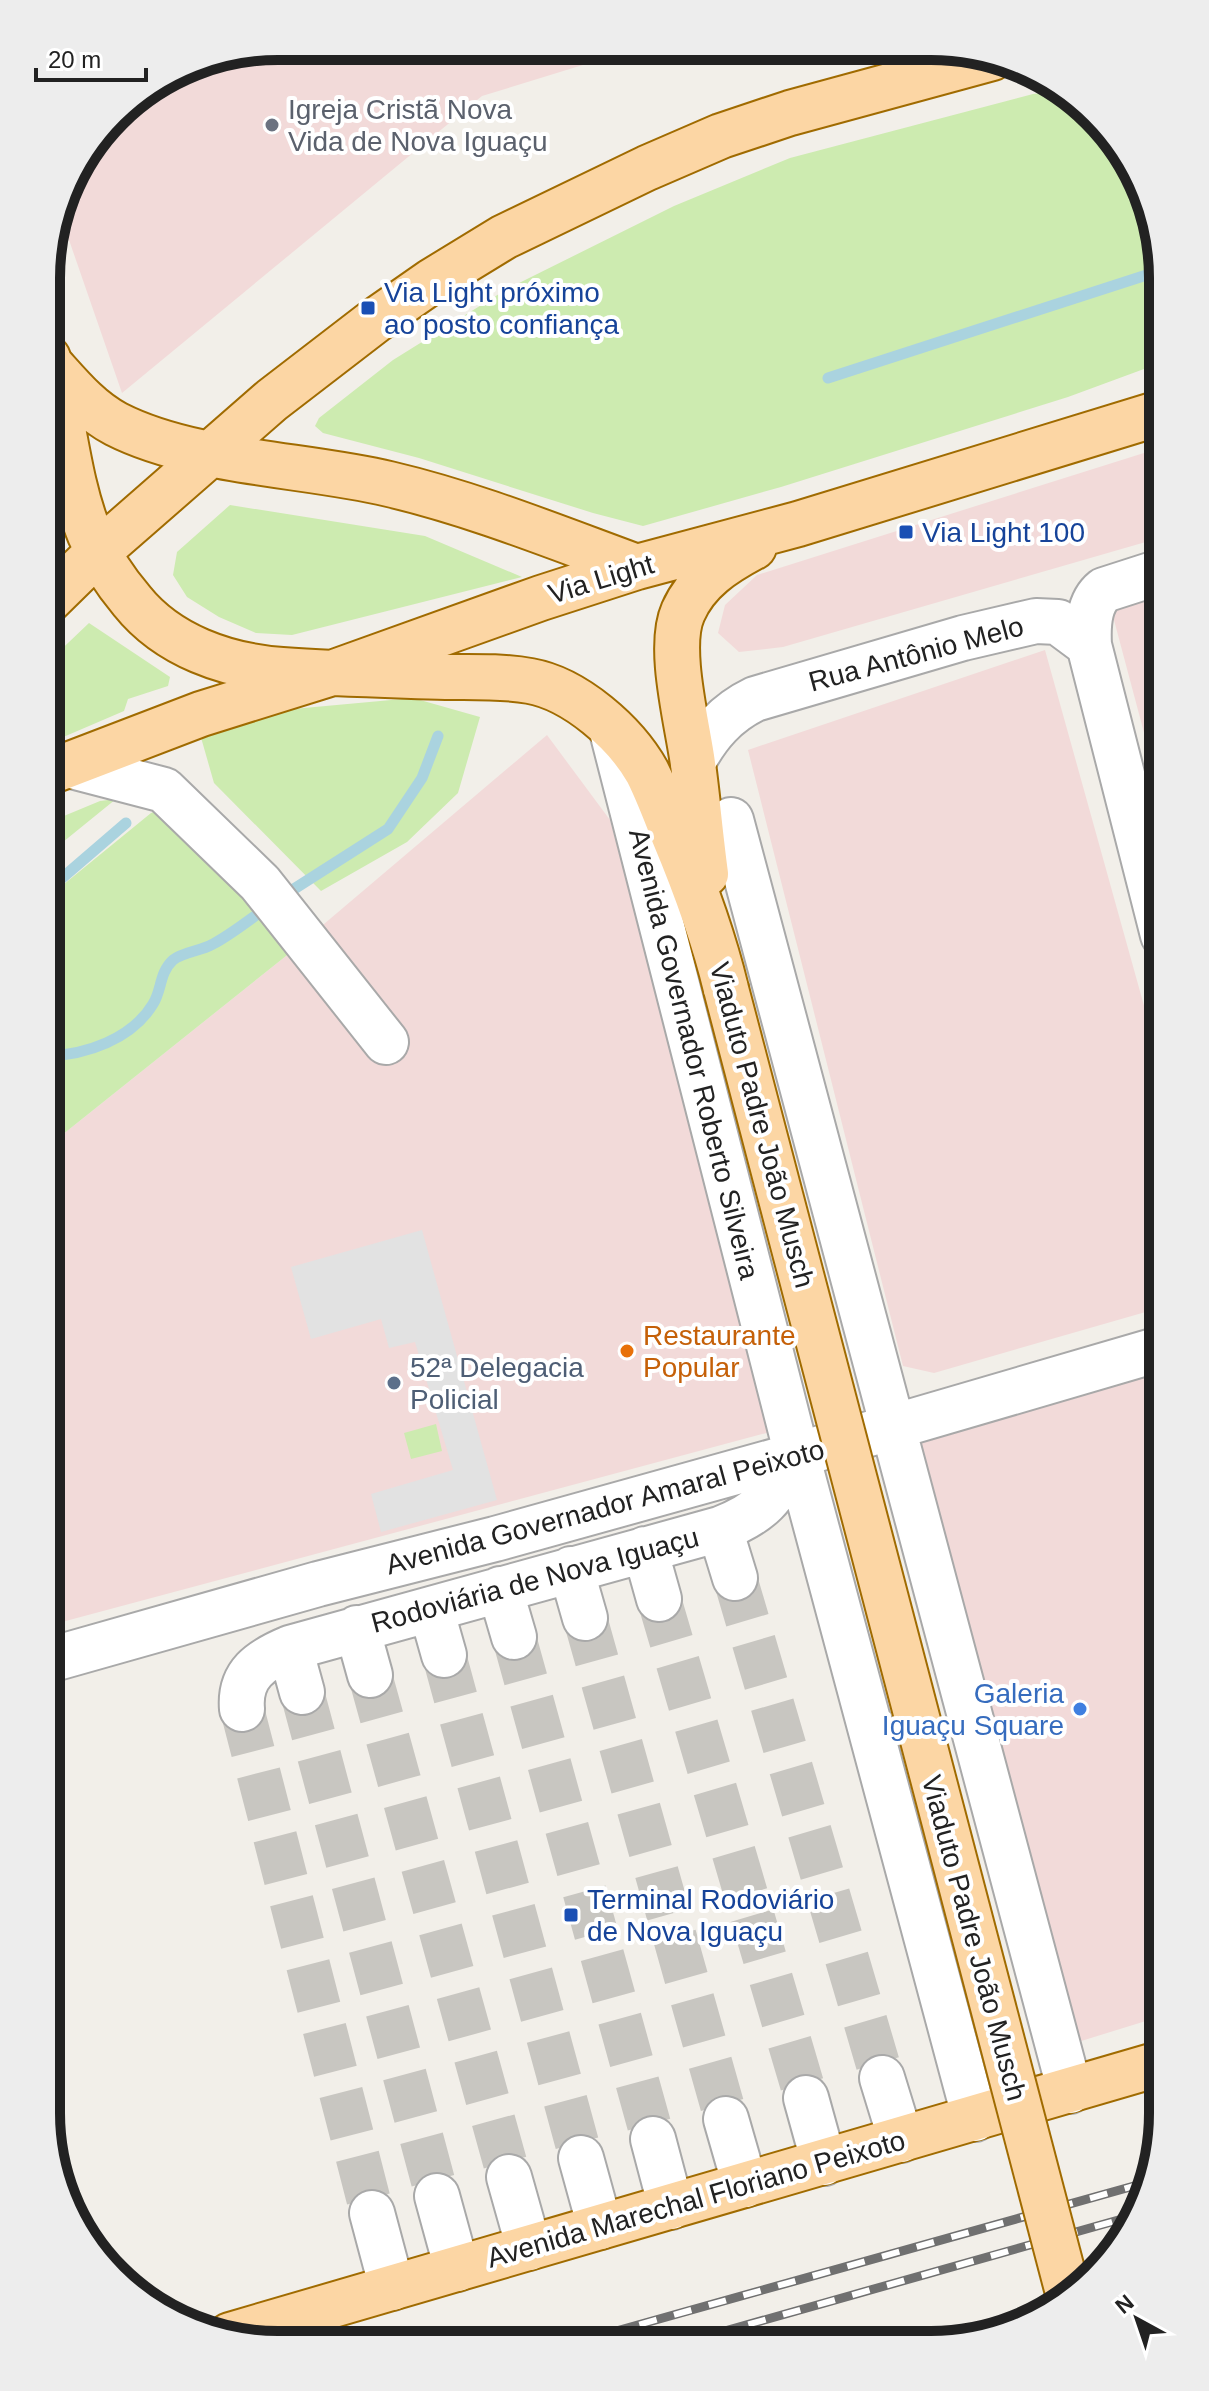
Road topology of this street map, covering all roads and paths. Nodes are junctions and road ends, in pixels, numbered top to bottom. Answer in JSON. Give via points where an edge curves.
{"nodes":[{"id":1,"x":971,"y":64,"type":"edge"},
{"id":2,"x":60,"y":373,"type":"edge"},
{"id":3,"x":60,"y":414,"type":"edge"},
{"id":4,"x":1149,"y":416,"type":"edge"},
{"id":5,"x":211,"y":453,"type":"junction"},
{"id":6,"x":798,"y":524,"type":"junction"},
{"id":7,"x":98,"y":552,"type":"junction"},
{"id":8,"x":637,"y":567,"type":"junction"},
{"id":9,"x":1149,"y":575,"type":"edge"},
{"id":10,"x":60,"y":589,"type":"edge"},
{"id":11,"x":1089,"y":645,"type":"junction"},
{"id":12,"x":329,"y":674,"type":"junction"},
{"id":13,"x":161,"y":729,"type":"junction"},
{"id":14,"x":625,"y":745,"type":"junction"},
{"id":15,"x":693,"y":762,"type":"junction"},
{"id":16,"x":60,"y":768,"type":"edge"},
{"id":17,"x":60,"y":769,"type":"edge"},
{"id":18,"x":164,"y":790,"type":"junction"},
{"id":19,"x":731,"y":820,"type":"dead end"},
{"id":20,"x":1149,"y":880,"type":"edge"},
{"id":21,"x":713,"y":936,"type":"junction"},
{"id":22,"x":386,"y":1042,"type":"dead end"},
{"id":23,"x":1149,"y":1352,"type":"edge"},
{"id":24,"x":893,"y":1427,"type":"junction"},
{"id":25,"x":797,"y":1455,"type":"junction"},
{"id":26,"x":720,"y":1529,"type":"junction"},
{"id":27,"x":645,"y":1549,"type":"junction"},
{"id":28,"x":571,"y":1569,"type":"junction"},
{"id":29,"x":735,"y":1578,"type":"tunnel mouth"},
{"id":30,"x":500,"y":1589,"type":"junction"},
{"id":31,"x":659,"y":1599,"type":"tunnel mouth"},
{"id":32,"x":431,"y":1609,"type":"junction"},
{"id":33,"x":585,"y":1618,"type":"tunnel mouth"},
{"id":34,"x":357,"y":1628,"type":"junction"},
{"id":35,"x":514,"y":1637,"type":"tunnel mouth"},
{"id":36,"x":290,"y":1648,"type":"junction"},
{"id":37,"x":444,"y":1655,"type":"tunnel mouth"},
{"id":38,"x":60,"y":1657,"type":"edge"},
{"id":39,"x":370,"y":1675,"type":"tunnel mouth"},
{"id":40,"x":245,"y":1691,"type":"dead end"},
{"id":41,"x":302,"y":1692,"type":"tunnel mouth"},
{"id":42,"x":1149,"y":2067,"type":"edge"},
{"id":43,"x":882,"y":2078,"type":"tunnel mouth"},
{"id":44,"x":1070,"y":2091,"type":"junction"},
{"id":45,"x":806,"y":2098,"type":"tunnel mouth"},
{"id":46,"x":726,"y":2119,"type":"tunnel mouth"},
{"id":47,"x":975,"y":2119,"type":"junction"},
{"id":48,"x":653,"y":2139,"type":"tunnel mouth"},
{"id":49,"x":901,"y":2140,"type":"junction"},
{"id":50,"x":581,"y":2158,"type":"tunnel mouth"},
{"id":51,"x":824,"y":2163,"type":"junction"},
{"id":52,"x":509,"y":2177,"type":"tunnel mouth"},
{"id":53,"x":745,"y":2185,"type":"junction"},
{"id":54,"x":437,"y":2196,"type":"tunnel mouth"},
{"id":55,"x":671,"y":2207,"type":"junction"},
{"id":56,"x":372,"y":2213,"type":"tunnel mouth"},
{"id":57,"x":600,"y":2227,"type":"junction"},
{"id":58,"x":529,"y":2248,"type":"junction"},
{"id":59,"x":457,"y":2269,"type":"junction"},
{"id":60,"x":1066,"y":2284,"type":"edge"},
{"id":61,"x":392,"y":2288,"type":"junction"},
{"id":62,"x":250,"y":2329,"type":"edge"}],
"edges":[{"from":1,"to":5,"type":"main road","via":[[721,136],[504,237],[376,320]]},
{"from":2,"to":5,"type":"main road","via":[[88,404],[115,423]]},
{"from":3,"to":7,"type":"main road","via":[[80,504]]},
{"from":4,"to":6,"type":"main road","name":"Via Light"},
{"from":5,"to":7,"type":"main road"},
{"from":5,"to":8,"type":"main road","via":[[403,487]]},
{"from":6,"to":8,"type":"main road","name":"Via Light"},
{"from":6,"to":15,"type":"main road","name":"Viaduto Padre João Musch","via":[[710,574],[682,613],[680,682]]},
{"from":7,"to":10,"type":"main road"},
{"from":7,"to":12,"type":"main road","via":[[139,610],[175,638],[229,662]]},
{"from":8,"to":12,"type":"main road","name":"Via Light"},
{"from":9,"to":11,"type":"street","via":[[1098,595],[1088,624]]},
{"from":11,"to":15,"type":"street","name":"Rua Antônio Melo","via":[[1058,622],[1036,621],[755,699],[722,720]]},
{"from":11,"to":20,"type":"street"},
{"from":12,"to":13,"type":"main road","name":"Via Light"},
{"from":12,"to":14,"type":"main road","via":[[531,681],[584,704]]},
{"from":13,"to":16,"type":"main road","name":"Via Light"},
{"from":13,"to":18,"type":"street"},
{"from":14,"to":21,"type":"main road","name":"Viaduto Padre João Musch","via":[[659,800]]},
{"from":14,"to":25,"type":"street","name":"Avenida Governador Roberto Silveira"},
{"from":15,"to":21,"type":"main road","name":"Viaduto Padre João Musch"},
{"from":17,"to":18,"type":"street"},
{"from":18,"to":22,"type":"street","via":[[271,896]]},
{"from":19,"to":24,"type":"street"},
{"from":21,"to":60,"type":"main road","name":"Viaduto Padre João Musch","bridge":true},
{"from":23,"to":24,"type":"street","name":"Avenida Governador Amaral Peixoto"},
{"from":24,"to":25,"type":"street","name":"Avenida Governador Amaral Peixoto"},
{"from":24,"to":44,"type":"street"},
{"from":25,"to":26,"type":"street","name":"Rodoviária de Nova Iguaçu","via":[[770,1499],[743,1520]]},
{"from":25,"to":38,"type":"street","name":"Avenida Governador Amaral Peixoto"},
{"from":25,"to":47,"type":"street","name":"Avenida Governador Roberto Silveira"},
{"from":26,"to":27,"type":"street","name":"Rodoviária de Nova Iguaçu"},
{"from":26,"to":29,"type":"street"},
{"from":27,"to":28,"type":"street","name":"Rodoviária de Nova Iguaçu"},
{"from":27,"to":31,"type":"street"},
{"from":28,"to":30,"type":"street","name":"Rodoviária de Nova Iguaçu"},
{"from":28,"to":33,"type":"street"},
{"from":30,"to":32,"type":"street","name":"Rodoviária de Nova Iguaçu"},
{"from":30,"to":35,"type":"street"},
{"from":32,"to":34,"type":"street","name":"Rodoviária de Nova Iguaçu"},
{"from":32,"to":37,"type":"street"},
{"from":34,"to":36,"type":"street","name":"Rodoviária de Nova Iguaçu"},
{"from":34,"to":39,"type":"street"},
{"from":36,"to":40,"type":"street","name":"Rodoviária de Nova Iguaçu","via":[[270,1656]]},
{"from":36,"to":41,"type":"street"},
{"from":42,"to":44,"type":"main road","name":"Avenida Marechal Floriano Peixoto"},
{"from":43,"to":49,"type":"street"},
{"from":44,"to":47,"type":"main road","name":"Avenida Marechal Floriano Peixoto"},
{"from":45,"to":51,"type":"street"},
{"from":46,"to":53,"type":"street"},
{"from":47,"to":49,"type":"main road","name":"Avenida Marechal Floriano Peixoto"},
{"from":48,"to":55,"type":"street"},
{"from":49,"to":51,"type":"main road","name":"Avenida Marechal Floriano Peixoto"},
{"from":50,"to":57,"type":"street"},
{"from":51,"to":53,"type":"main road","name":"Avenida Marechal Floriano Peixoto"},
{"from":52,"to":58,"type":"street"},
{"from":53,"to":55,"type":"main road","name":"Avenida Marechal Floriano Peixoto"},
{"from":54,"to":59,"type":"street"},
{"from":55,"to":57,"type":"main road","name":"Avenida Marechal Floriano Peixoto"},
{"from":56,"to":61,"type":"street"},
{"from":57,"to":58,"type":"main road","name":"Avenida Marechal Floriano Peixoto"},
{"from":58,"to":59,"type":"main road","name":"Avenida Marechal Floriano Peixoto"},
{"from":59,"to":61,"type":"main road","name":"Avenida Marechal Floriano Peixoto"},
{"from":61,"to":62,"type":"main road","name":"Avenida Marechal Floriano Peixoto"}]}
